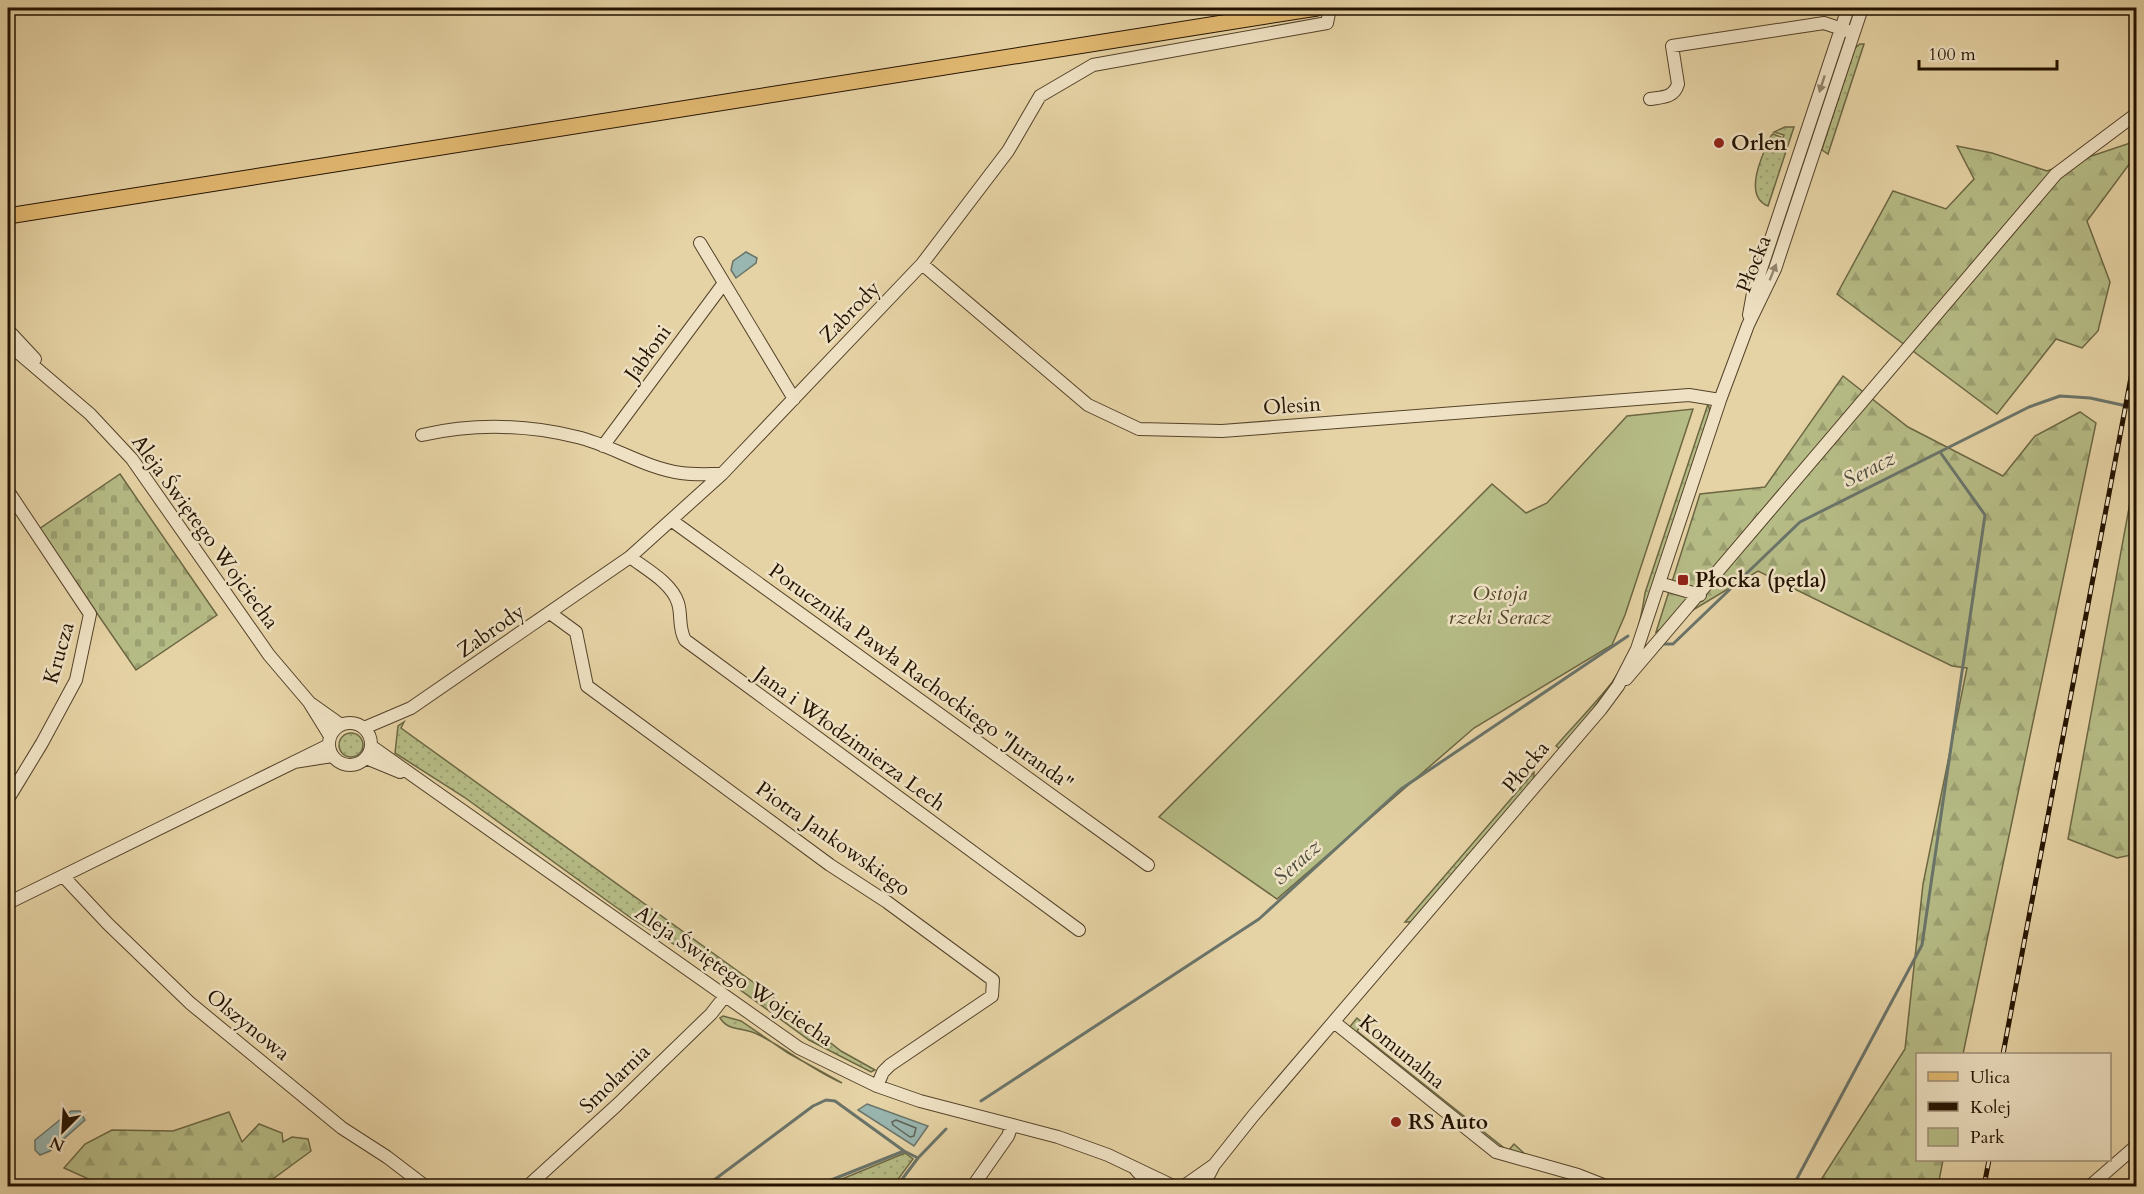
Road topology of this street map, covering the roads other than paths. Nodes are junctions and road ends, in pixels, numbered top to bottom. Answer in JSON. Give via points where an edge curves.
{"nodes":[{"id":1,"x":1317,"y":8,"type":"edge"},
{"id":2,"x":1330,"y":8,"type":"edge"},
{"id":3,"x":1848,"y":8,"type":"edge"},
{"id":4,"x":1862,"y":8,"type":"edge"},
{"id":5,"x":1840,"y":28,"type":"junction"},
{"id":6,"x":1853,"y":33,"type":"junction"},
{"id":7,"x":1650,"y":99,"type":"dead end"},
{"id":8,"x":2136,"y":114,"type":"edge"},
{"id":9,"x":1809,"y":122,"type":"junction"},
{"id":10,"x":1823,"y":126,"type":"junction"},
{"id":11,"x":8,"y":216,"type":"edge"},
{"id":12,"x":1778,"y":216,"type":"junction"},
{"id":13,"x":1793,"y":216,"type":"junction"},
{"id":14,"x":700,"y":243,"type":"dead end"},
{"id":15,"x":922,"y":264,"type":"junction"},
{"id":16,"x":724,"y":283,"type":"junction"},
{"id":17,"x":1748,"y":325,"type":"junction"},
{"id":18,"x":8,"y":330,"type":"edge"},
{"id":19,"x":8,"y":344,"type":"edge"},
{"id":20,"x":49,"y":377,"type":"junction"},
{"id":21,"x":794,"y":399,"type":"junction"},
{"id":22,"x":1720,"y":400,"type":"junction"},
{"id":23,"x":422,"y":435,"type":"dead end"},
{"id":24,"x":603,"y":446,"type":"junction"},
{"id":25,"x":722,"y":474,"type":"junction"},
{"id":26,"x":8,"y":491,"type":"edge"},
{"id":27,"x":671,"y":520,"type":"junction"},
{"id":28,"x":630,"y":557,"type":"junction"},
{"id":29,"x":1659,"y":584,"type":"junction"},
{"id":30,"x":1700,"y":595,"type":"junction"},
{"id":31,"x":550,"y":614,"type":"junction"},
{"id":32,"x":1618,"y":686,"type":"junction"},
{"id":33,"x":309,"y":702,"type":"junction"},
{"id":34,"x":341,"y":724,"type":"junction"},
{"id":35,"x":368,"y":737,"type":"junction"},
{"id":36,"x":330,"y":746,"type":"junction"},
{"id":37,"x":366,"y":759,"type":"junction"},
{"id":38,"x":410,"y":775,"type":"junction"},
{"id":39,"x":8,"y":799,"type":"edge"},
{"id":40,"x":1148,"y":865,"type":"dead end"},
{"id":41,"x":63,"y":876,"type":"junction"},
{"id":42,"x":8,"y":903,"type":"edge"},
{"id":43,"x":1079,"y":930,"type":"dead end"},
{"id":44,"x":725,"y":996,"type":"junction"},
{"id":45,"x":1334,"y":1022,"type":"junction"},
{"id":46,"x":877,"y":1086,"type":"junction"},
{"id":47,"x":1012,"y":1125,"type":"junction"},
{"id":48,"x":2136,"y":1146,"type":"edge"},
{"id":49,"x":1214,"y":1165,"type":"junction"},
{"id":50,"x":1136,"y":1170,"type":"junction"},
{"id":51,"x":1190,"y":1185,"type":"edge"},
{"id":52,"x":425,"y":1186,"type":"edge"},
{"id":53,"x":528,"y":1186,"type":"edge"},
{"id":54,"x":973,"y":1186,"type":"edge"},
{"id":55,"x":1151,"y":1186,"type":"edge"},
{"id":56,"x":1170,"y":1186,"type":"edge"},
{"id":57,"x":1203,"y":1186,"type":"edge"},
{"id":58,"x":1606,"y":1186,"type":"edge"},
{"id":59,"x":2090,"y":1186,"type":"edge"}],
"edges":[{"from":1,"to":11,"type":"main road"},
{"from":2,"to":15,"type":"street","name":"Zabrody","via":[[1326,23],[1093,65],[1040,96],[1008,152]]},
{"from":3,"to":5,"type":"street","name":"Płocka"},
{"from":4,"to":6,"type":"street","name":"Płocka"},
{"from":5,"to":6,"type":"street"},
{"from":5,"to":7,"type":"street","via":[[1824,23],[1672,46],[1676,90],[1671,96]]},
{"from":5,"to":9,"type":"street","name":"Płocka","one_way":true},
{"from":6,"to":10,"type":"street","name":"Płocka"},
{"from":8,"to":30,"type":"street","via":[[2056,174]]},
{"from":9,"to":10,"type":"street"},
{"from":9,"to":12,"type":"street","name":"Płocka"},
{"from":10,"to":13,"type":"street","name":"Płocka"},
{"from":12,"to":13,"type":"street","name":"Płocka"},
{"from":12,"to":17,"type":"street","name":"Płocka","via":[[1753,293]]},
{"from":17,"to":13,"type":"street","name":"Płocka","one_way":true,"via":[[1775,269]]},
{"from":14,"to":16,"type":"street"},
{"from":15,"to":21,"type":"street","name":"Zabrody"},
{"from":15,"to":22,"type":"street","name":"Olesin","via":[[1088,405],[1139,429],[1222,431],[1689,395]]},
{"from":16,"to":21,"type":"street"},
{"from":16,"to":24,"type":"street","name":"Jabłoni"},
{"from":17,"to":22,"type":"street","name":"Płocka"},
{"from":18,"to":20,"type":"street"},
{"from":19,"to":20,"type":"street","name":"Aleja Świętego Wojciecha"},
{"from":20,"to":33,"type":"street","name":"Aleja Świętego Wojciecha","via":[[132,459],[269,656]]},
{"from":21,"to":25,"type":"street","name":"Zabrody"},
{"from":22,"to":29,"type":"street","name":"Płocka"},
{"from":23,"to":24,"type":"street","via":[[504,424],[578,437]]},
{"from":24,"to":25,"type":"street","via":[[681,474]]},
{"from":25,"to":27,"type":"street","name":"Zabrody"},
{"from":26,"to":39,"type":"street","name":"Krucza","via":[[90,614],[76,680]]},
{"from":27,"to":28,"type":"street","name":"Zabrody"},
{"from":27,"to":40,"type":"street","name":"Porucznika Pawła Rachockiego \"Juranda\""},
{"from":28,"to":31,"type":"street","name":"Zabrody"},
{"from":28,"to":43,"type":"street","name":"Jana i Włodzimierza Lech","via":[[671,590],[679,604],[679,630],[685,640]]},
{"from":29,"to":30,"type":"street"},
{"from":29,"to":32,"type":"street","name":"Płocka","via":[[1637,649]]},
{"from":30,"to":32,"type":"street"},
{"from":31,"to":35,"type":"street","name":"Zabrody"},
{"from":31,"to":46,"type":"street","name":"Piotra Jankowskiego","via":[[576,632],[587,686],[830,866],[887,902],[993,980],[992,996],[890,1065]]},
{"from":32,"to":45,"type":"street","name":"Płocka"},
{"from":33,"to":34,"type":"street","name":"Aleja Świętego Wojciecha"},
{"from":33,"to":36,"type":"street","name":"Aleja Świętego Wojciecha"},
{"from":34,"to":35,"type":"street","via":[[353,723]]},
{"from":34,"to":36,"type":"street"},
{"from":35,"to":37,"type":"street"},
{"from":35,"to":38,"type":"street","name":"Aleja Świętego Wojciecha"},
{"from":36,"to":37,"type":"street","via":[[348,765]]},
{"from":36,"to":41,"type":"street"},
{"from":37,"to":38,"type":"street","name":"Aleja Świętego Wojciecha"},
{"from":38,"to":44,"type":"street","name":"Aleja Świętego Wojciecha"},
{"from":41,"to":42,"type":"street"},
{"from":41,"to":52,"type":"street","name":"Olszynowa","via":[[190,1003],[342,1128]]},
{"from":44,"to":46,"type":"street","name":"Aleja Świętego Wojciecha","via":[[800,1048]]},
{"from":44,"to":53,"type":"street","name":"Smolarnia","via":[[634,1089]]},
{"from":45,"to":49,"type":"street","name":"Płocka"},
{"from":45,"to":58,"type":"street","name":"Komunalna","via":[[1496,1152],[1578,1174]]},
{"from":46,"to":47,"type":"street","name":"Aleja Świętego Wojciecha"},
{"from":47,"to":50,"type":"street","name":"Aleja Świętego Wojciecha","via":[[1088,1147]]},
{"from":47,"to":54,"type":"street"},
{"from":48,"to":59,"type":"street"},
{"from":49,"to":51,"type":"street","name":"Płocka"},
{"from":49,"to":57,"type":"street","name":"Płocka"},
{"from":50,"to":55,"type":"street","name":"Aleja Świętego Wojciecha"},
{"from":50,"to":56,"type":"street","name":"Aleja Świętego Wojciecha"},
{"from":51,"to":56,"type":"street"}]}
